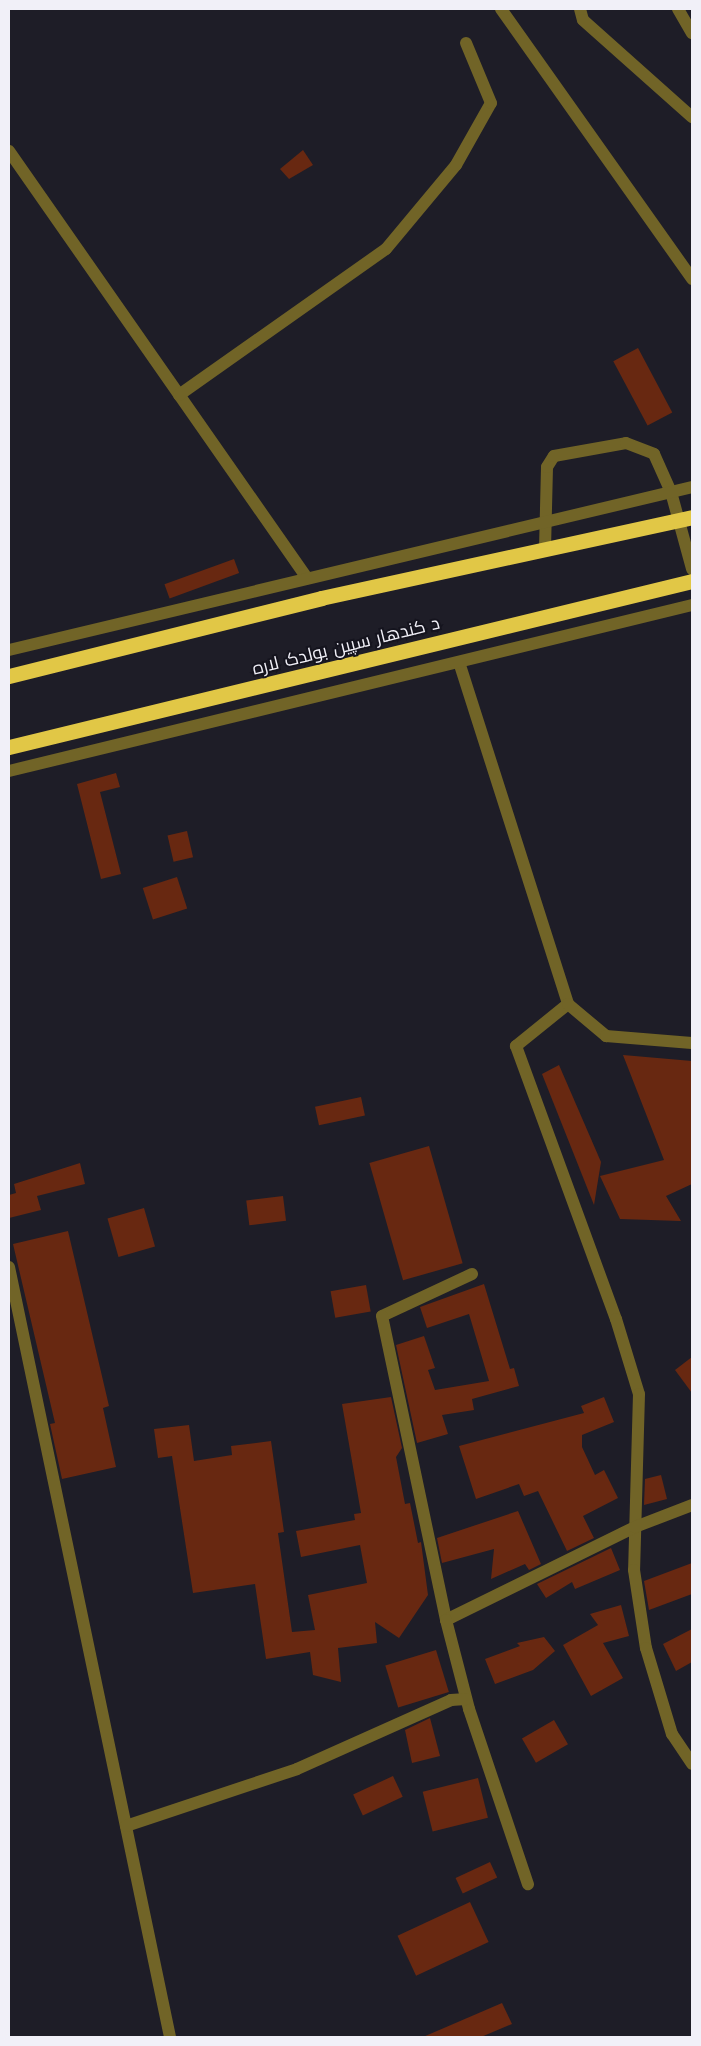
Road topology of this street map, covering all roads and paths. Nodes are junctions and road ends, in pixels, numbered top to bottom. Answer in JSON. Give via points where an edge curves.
{"nodes":[{"id":1,"x":500,"y":9,"type":"edge"},
{"id":2,"x":580,"y":9,"type":"edge"},
{"id":3,"x":678,"y":9,"type":"edge"},
{"id":4,"x":692,"y":33,"type":"edge"},
{"id":5,"x":466,"y":43,"type":"dead end"},
{"id":6,"x":692,"y":117,"type":"edge"},
{"id":7,"x":9,"y":151,"type":"edge"},
{"id":8,"x":14,"y":170,"type":"edge"},
{"id":9,"x":692,"y":279,"type":"edge"},
{"id":10,"x":179,"y":395,"type":"junction"},
{"id":11,"x":692,"y":487,"type":"edge"},
{"id":12,"x":671,"y":492,"type":"junction"},
{"id":13,"x":686,"y":518,"type":"edge"},
{"id":14,"x":546,"y":521,"type":"junction"},
{"id":15,"x":545,"y":549,"type":"junction"},
{"id":16,"x":692,"y":569,"type":"edge"},
{"id":17,"x":307,"y":578,"type":"junction"},
{"id":18,"x":692,"y":581,"type":"edge"},
{"id":19,"x":692,"y":605,"type":"edge"},
{"id":20,"x":9,"y":650,"type":"edge"},
{"id":21,"x":459,"y":662,"type":"junction"},
{"id":22,"x":9,"y":676,"type":"edge"},
{"id":23,"x":9,"y":747,"type":"edge"},
{"id":24,"x":9,"y":771,"type":"edge"},
{"id":25,"x":568,"y":1004,"type":"junction"},
{"id":26,"x":692,"y":1043,"type":"edge"},
{"id":27,"x":9,"y":1267,"type":"edge"},
{"id":28,"x":472,"y":1274,"type":"dead end"},
{"id":29,"x":692,"y":1505,"type":"edge"},
{"id":30,"x":635,"y":1527,"type":"junction"},
{"id":31,"x":446,"y":1620,"type":"junction"},
{"id":32,"x":466,"y":1699,"type":"junction"},
{"id":33,"x":692,"y":1764,"type":"edge"},
{"id":34,"x":126,"y":1826,"type":"junction"},
{"id":35,"x":528,"y":1884,"type":"dead end"},
{"id":36,"x":170,"y":2037,"type":"edge"}],
"edges":[{"from":1,"to":9,"type":"street"},
{"from":2,"to":6,"type":"street","via":[[583,20],[671,102]]},
{"from":3,"to":4,"type":"street"},
{"from":5,"to":10,"type":"street","via":[[491,103],[456,165],[386,249]]},
{"from":7,"to":8,"type":"street"},
{"from":8,"to":10,"type":"street"},
{"from":10,"to":17,"type":"street"},
{"from":11,"to":12,"type":"street"},
{"from":12,"to":13,"type":"street"},
{"from":12,"to":14,"type":"street"},
{"from":12,"to":14,"type":"street","via":[[654,454],[642,446],[626,443],[554,456],[547,467]]},
{"from":13,"to":15,"type":"highway"},
{"from":13,"to":16,"type":"street"},
{"from":14,"to":15,"type":"street"},
{"from":14,"to":17,"type":"street"},
{"from":15,"to":22,"type":"highway"},
{"from":17,"to":20,"type":"street"},
{"from":18,"to":23,"type":"highway","name":"د کندهار سپین بولدک لاره"},
{"from":19,"to":21,"type":"street"},
{"from":21,"to":24,"type":"street"},
{"from":21,"to":25,"type":"street"},
{"from":25,"to":26,"type":"street","via":[[606,1036]]},
{"from":25,"to":30,"type":"street","via":[[516,1046],[616,1320],[639,1394]]},
{"from":27,"to":34,"type":"street"},
{"from":28,"to":31,"type":"street","via":[[382,1316]]},
{"from":29,"to":30,"type":"street"},
{"from":30,"to":31,"type":"street"},
{"from":30,"to":33,"type":"street","via":[[634,1570],[646,1648],[672,1734]]},
{"from":31,"to":32,"type":"street"},
{"from":32,"to":34,"type":"street","via":[[452,1700],[297,1769]]},
{"from":32,"to":35,"type":"street"},
{"from":34,"to":36,"type":"street"}]}
